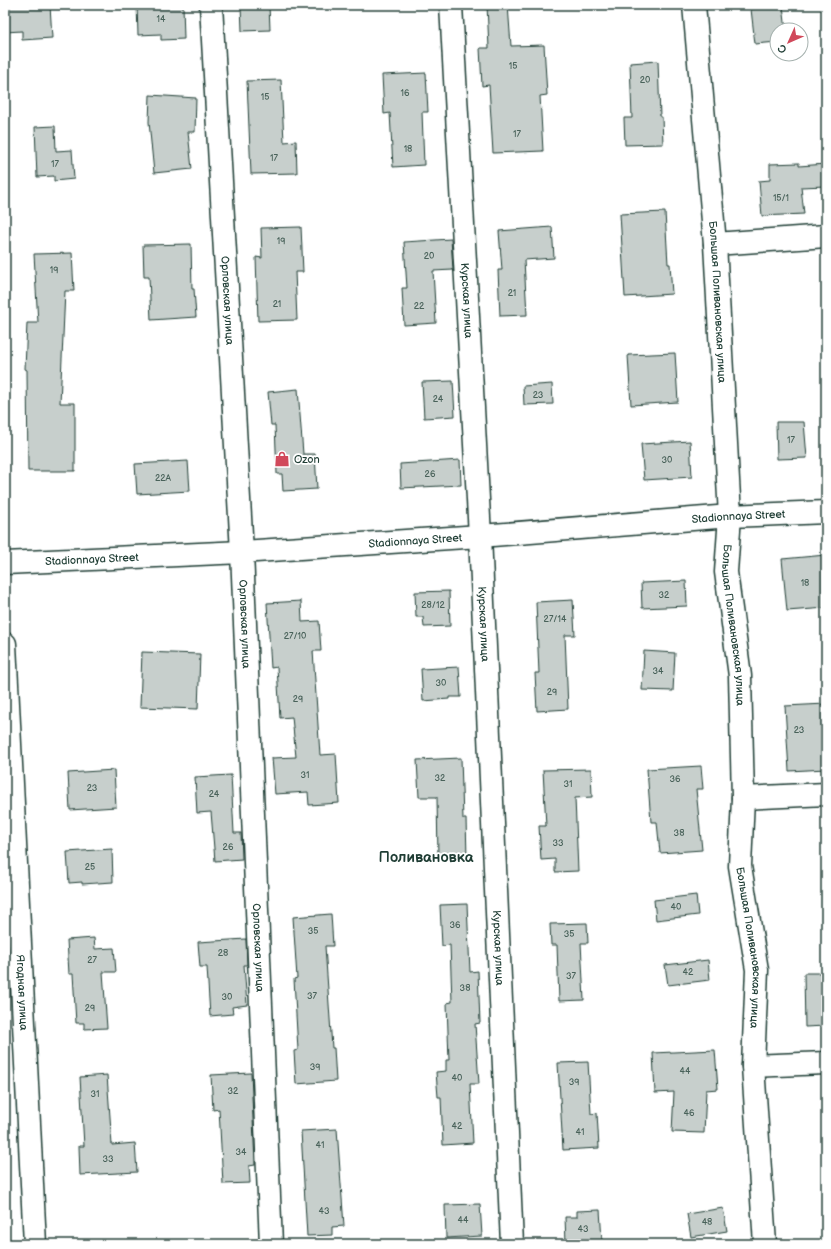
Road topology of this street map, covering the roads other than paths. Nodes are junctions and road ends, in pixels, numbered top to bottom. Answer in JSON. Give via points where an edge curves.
{"nodes":[{"id":1,"x":211,"y":5,"type":"edge"},
{"id":2,"x":451,"y":5,"type":"edge"},
{"id":3,"x":694,"y":5,"type":"edge"},
{"id":4,"x":826,"y":236,"type":"edge"},
{"id":5,"x":715,"y":244,"type":"junction"},
{"id":6,"x":826,"y":512,"type":"edge"},
{"id":7,"x":730,"y":516,"type":"junction"},
{"id":8,"x":480,"y":536,"type":"junction"},
{"id":9,"x":242,"y":552,"type":"junction"},
{"id":10,"x":5,"y":563,"type":"edge"},
{"id":11,"x":5,"y":644,"type":"edge"},
{"id":12,"x":826,"y":794,"type":"edge"},
{"id":13,"x":743,"y":798,"type":"junction"},
{"id":14,"x":826,"y":1063,"type":"edge"},
{"id":15,"x":753,"y":1066,"type":"junction"},
{"id":16,"x":35,"y":1244,"type":"edge"},
{"id":17,"x":271,"y":1244,"type":"edge"},
{"id":18,"x":512,"y":1244,"type":"edge"},
{"id":19,"x":765,"y":1244,"type":"edge"}],
"edges":[{"from":1,"to":9,"type":"street","name":"Орловская улица"},
{"from":2,"to":8,"type":"street","name":"Курская улица"},
{"from":3,"to":5,"type":"street","name":"Большая Поливановская улица"},
{"from":4,"to":5,"type":"street"},
{"from":5,"to":7,"type":"street","name":"Большая Поливановская улица"},
{"from":6,"to":7,"type":"street","name":"Stadionnaya Street"},
{"from":7,"to":8,"type":"street","name":"Stadionnaya Street"},
{"from":7,"to":13,"type":"street","name":"Большая Поливановская улица","via":[[726,572],[740,676]]},
{"from":8,"to":9,"type":"street","name":"Stadionnaya Street"},
{"from":8,"to":18,"type":"street","name":"Курская улица"},
{"from":9,"to":10,"type":"street","name":"Stadionnaya Street"},
{"from":9,"to":17,"type":"street","name":"Орловская улица"},
{"from":11,"to":16,"type":"street","name":"Ягодная улица"},
{"from":12,"to":13,"type":"street"},
{"from":13,"to":15,"type":"street","name":"Большая Поливановская улица","via":[[740,866],[757,970]]},
{"from":14,"to":15,"type":"street"},
{"from":15,"to":19,"type":"street","name":"Большая Поливановская улица"}]}
